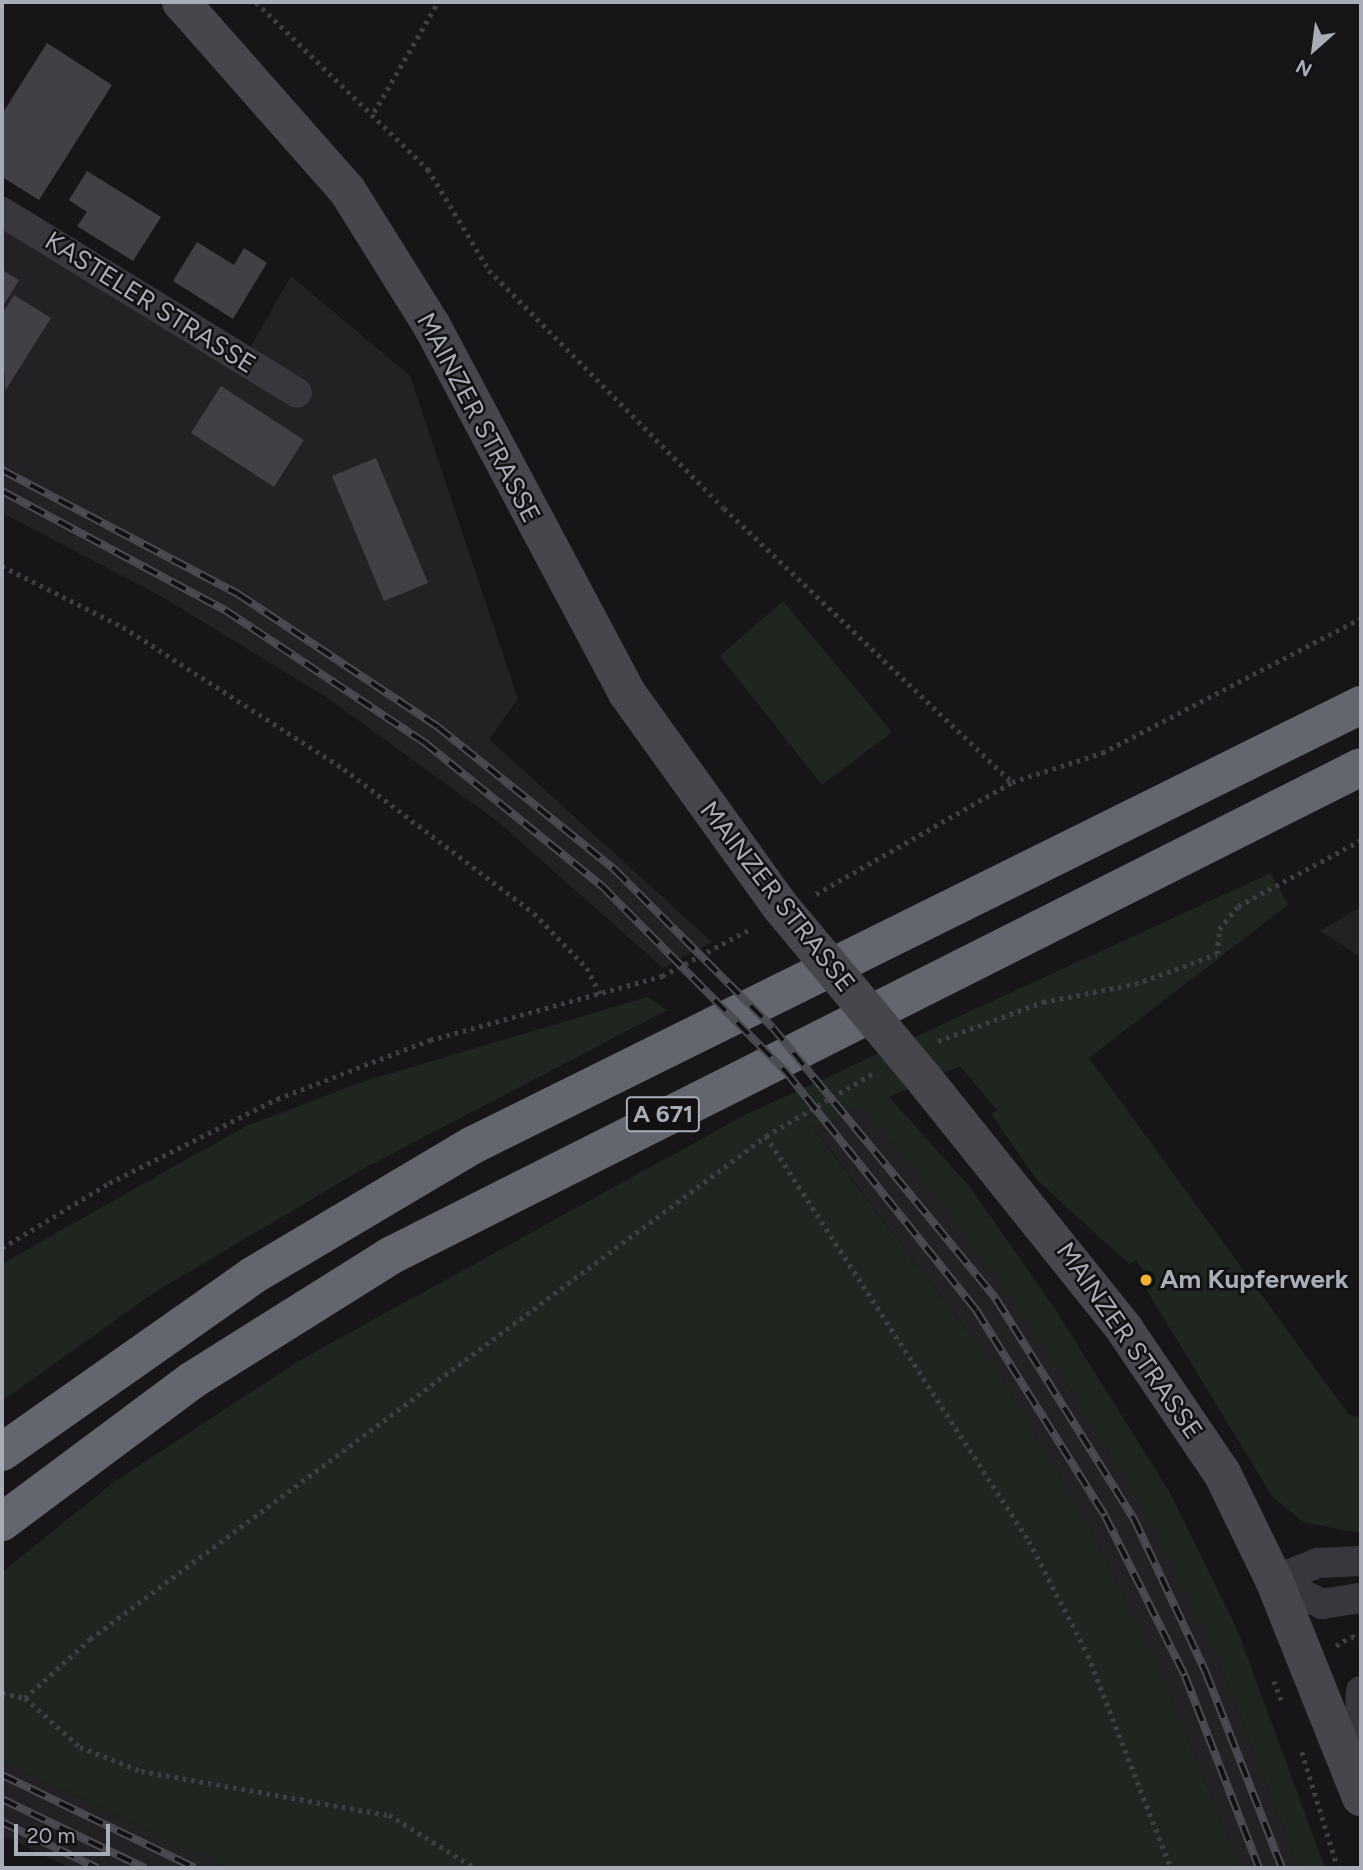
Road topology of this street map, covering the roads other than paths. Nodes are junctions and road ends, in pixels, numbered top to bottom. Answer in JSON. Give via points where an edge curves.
{"nodes":[{"id":1,"x":181,"y":2,"type":"edge"},
{"id":2,"x":2,"y":212,"type":"edge"},
{"id":3,"x":297,"y":393,"type":"dead end"},
{"id":4,"x":1361,"y":705,"type":"edge"},
{"id":5,"x":1361,"y":767,"type":"edge"},
{"id":6,"x":2,"y":1451,"type":"edge"},
{"id":7,"x":2,"y":1522,"type":"edge"},
{"id":8,"x":1361,"y":1560,"type":"edge"},
{"id":9,"x":1274,"y":1580,"type":"junction"},
{"id":10,"x":1361,"y":1598,"type":"edge"},
{"id":11,"x":1361,"y":1691,"type":"edge"},
{"id":12,"x":1360,"y":1793,"type":"edge"}],
"edges":[{"from":1,"to":9,"type":"main road","name":"MAINZER STRASSE","bridge":true,"via":[[238,59],[353,200],[432,326],[627,693],[780,906],[926,1063],[1125,1330],[1222,1474]]},
{"from":2,"to":3,"type":"street","name":"KASTELER STRASSE"},
{"from":4,"to":6,"type":"highway","number":"A 671","via":[[473,1145],[253,1276]]},
{"from":5,"to":7,"type":"highway","number":"A 671","via":[[390,1256],[191,1381]]},
{"from":8,"to":9,"type":"street","via":[[1318,1563]]},
{"from":9,"to":10,"type":"street","via":[[1322,1604]]},
{"from":9,"to":12,"type":"main road","name":"MAINZER STRASSE"},
{"from":11,"to":12,"type":"street"}]}
